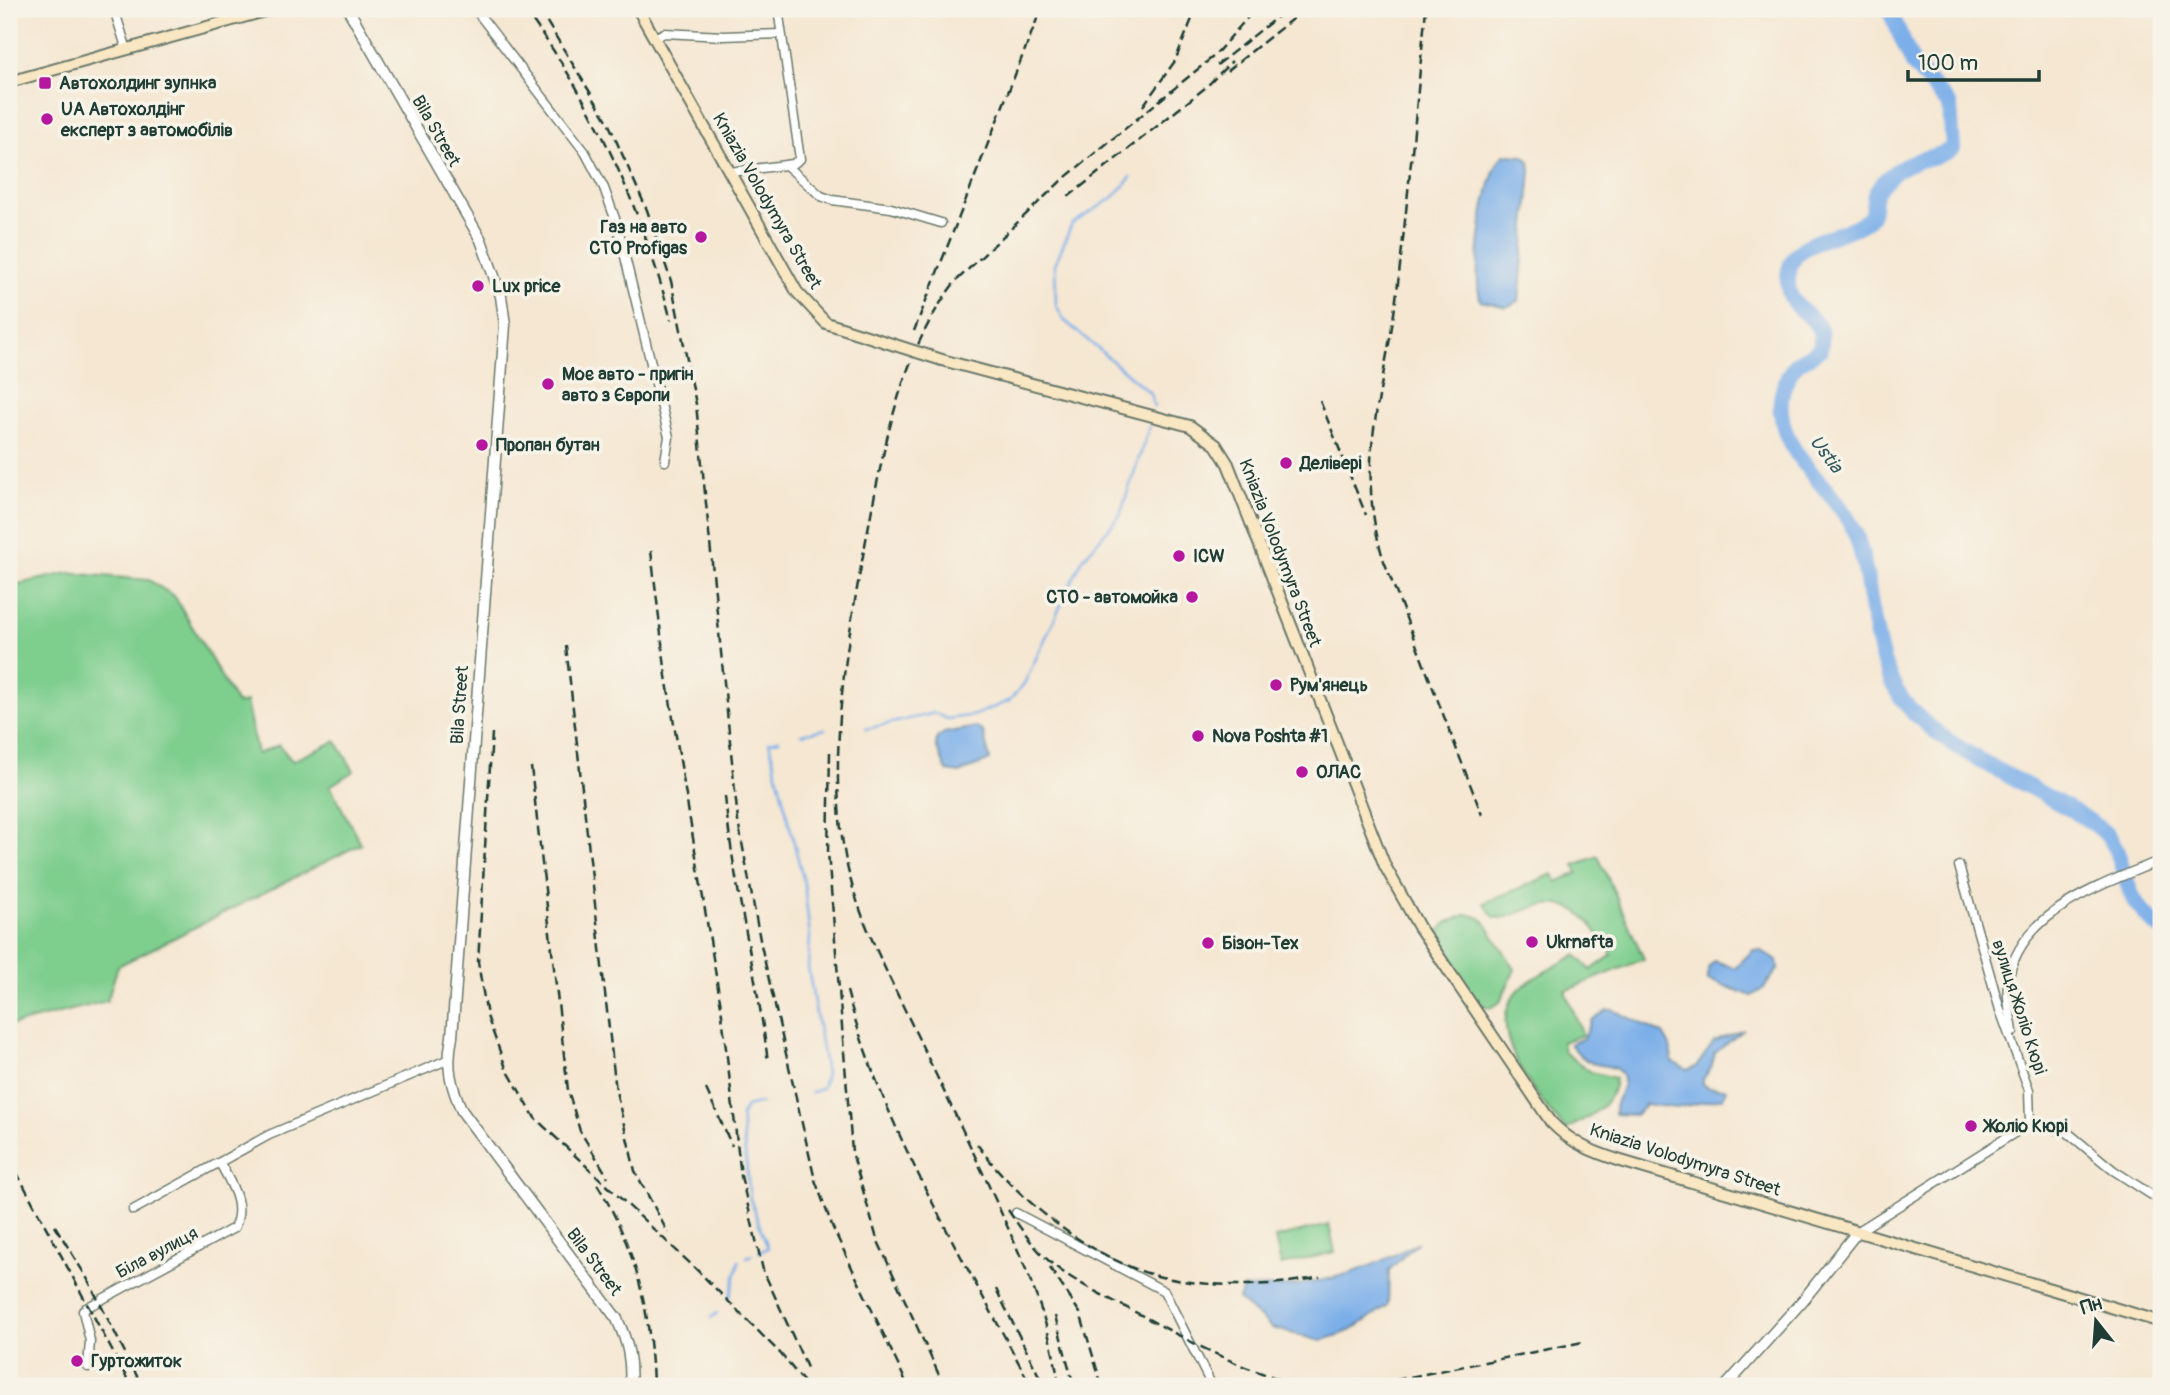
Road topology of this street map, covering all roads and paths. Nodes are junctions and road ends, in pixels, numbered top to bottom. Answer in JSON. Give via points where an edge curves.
{"nodes":[{"id":1,"x":114,"y":9,"type":"edge"},
{"id":2,"x":272,"y":9,"type":"edge"},
{"id":3,"x":348,"y":9,"type":"edge"},
{"id":4,"x":475,"y":9,"type":"edge"},
{"id":5,"x":638,"y":9,"type":"edge"},
{"id":6,"x":778,"y":9,"type":"edge"},
{"id":7,"x":780,"y":33,"type":"junction"},
{"id":8,"x":655,"y":38,"type":"junction"},
{"id":9,"x":127,"y":50,"type":"junction"},
{"id":10,"x":9,"y":82,"type":"edge"},
{"id":11,"x":786,"y":165,"type":"junction"},
{"id":12,"x":730,"y":172,"type":"junction"},
{"id":13,"x":941,"y":223,"type":"dead end"},
{"id":14,"x":665,"y":461,"type":"dead end"},
{"id":15,"x":2159,"y":861,"type":"edge"},
{"id":16,"x":1959,"y":866,"type":"dead end"},
{"id":17,"x":2014,"y":1042,"type":"junction"},
{"id":18,"x":447,"y":1060,"type":"junction"},
{"id":19,"x":2030,"y":1123,"type":"junction"},
{"id":20,"x":220,"y":1163,"type":"junction"},
{"id":21,"x":2161,"y":1201,"type":"edge"},
{"id":22,"x":133,"y":1210,"type":"dead end"},
{"id":23,"x":1016,"y":1213,"type":"dead end"},
{"id":24,"x":1857,"y":1232,"type":"junction"},
{"id":25,"x":2161,"y":1322,"type":"edge"},
{"id":26,"x":88,"y":1367,"type":"dead end"},
{"id":27,"x":630,"y":1386,"type":"edge"},
{"id":28,"x":1212,"y":1386,"type":"edge"},
{"id":29,"x":1726,"y":1386,"type":"edge"}],
"edges":[{"from":1,"to":9,"type":"street"},
{"from":2,"to":9,"type":"main road"},
{"from":3,"to":18,"type":"street","name":"Bila Street","via":[[481,240],[502,296],[505,325]]},
{"from":4,"to":14,"type":"street","via":[[585,152],[604,188],[669,437]]},
{"from":5,"to":8,"type":"main road","name":"Kniazia Volodymyra Street"},
{"from":6,"to":7,"type":"street"},
{"from":7,"to":8,"type":"street","via":[[723,36],[682,32]]},
{"from":7,"to":11,"type":"street","via":[[800,156],[797,163]]},
{"from":8,"to":12,"type":"main road","name":"Kniazia Volodymyra Street"},
{"from":9,"to":10,"type":"main road"},
{"from":11,"to":12,"type":"street"},
{"from":11,"to":13,"type":"street","via":[[821,196],[891,208]]},
{"from":12,"to":24,"type":"main road","name":"Kniazia Volodymyra Street","bridge":true,"via":[[810,309],[826,323],[942,360],[1190,426],[1216,445],[1228,464],[1385,866],[1419,928],[1551,1122],[1587,1150]]},
{"from":15,"to":17,"type":"street","via":[[2053,913],[2032,933],[2011,970],[2008,994]]},
{"from":16,"to":17,"type":"street","name":"вулиця Жоліо Кюрі","via":[[2000,1010]]},
{"from":17,"to":19,"type":"street","name":"вулиця Жоліо Кюрі","via":[[2029,1090]]},
{"from":18,"to":20,"type":"street","via":[[270,1135]]},
{"from":18,"to":27,"type":"street","name":"Bila Street","via":[[450,1085],[462,1111],[617,1319],[632,1363]]},
{"from":19,"to":21,"type":"street","via":[[2067,1132]]},
{"from":19,"to":24,"type":"street"},
{"from":20,"to":22,"type":"street"},
{"from":20,"to":26,"type":"street","name":"Біла вулиця","via":[[237,1199],[240,1215],[234,1228],[86,1308]]},
{"from":23,"to":28,"type":"street","via":[[1164,1291]]},
{"from":24,"to":25,"type":"main road","name":"Kniazia Volodymyra Street"},
{"from":24,"to":29,"type":"street"}]}
